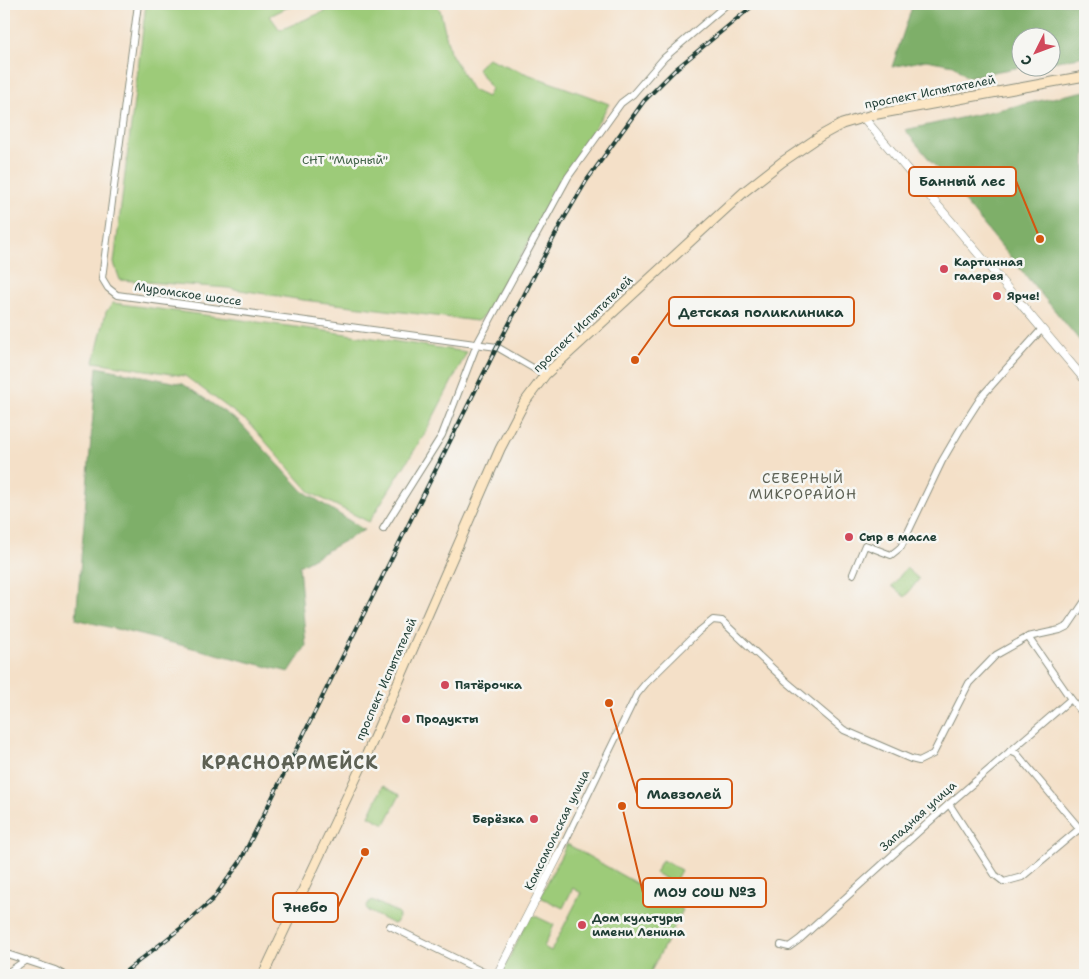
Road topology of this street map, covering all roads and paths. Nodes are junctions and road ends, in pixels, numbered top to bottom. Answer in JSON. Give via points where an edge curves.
{"nodes":[{"id":1,"x":138,"y":4,"type":"edge"},
{"id":2,"x":727,"y":4,"type":"edge"},
{"id":3,"x":1085,"y":76,"type":"edge"},
{"id":4,"x":863,"y":117,"type":"junction"},
{"id":5,"x":1042,"y":329,"type":"junction"},
{"id":6,"x":477,"y":344,"type":"junction"},
{"id":7,"x":545,"y":375,"type":"junction"},
{"id":8,"x":1085,"y":380,"type":"edge"},
{"id":9,"x":383,"y":529,"type":"dead end"},
{"id":10,"x":853,"y":574,"type":"dead end"},
{"id":11,"x":1085,"y":600,"type":"edge"},
{"id":12,"x":1028,"y":637,"type":"junction"},
{"id":13,"x":1071,"y":699,"type":"junction"},
{"id":14,"x":1085,"y":716,"type":"edge"},
{"id":15,"x":1010,"y":751,"type":"junction"},
{"id":16,"x":949,"y":804,"type":"junction"},
{"id":17,"x":1083,"y":826,"type":"edge"},
{"id":18,"x":1085,"y":835,"type":"edge"},
{"id":19,"x":560,"y":852,"type":"joint"},
{"id":20,"x":390,"y":926,"type":"dead end"},
{"id":21,"x":781,"y":945,"type":"dead end"},
{"id":22,"x":4,"y":953,"type":"edge"},
{"id":23,"x":26,"y":960,"type":"junction"},
{"id":24,"x":4,"y":975,"type":"edge"},
{"id":25,"x":64,"y":975,"type":"edge"},
{"id":26,"x":263,"y":975,"type":"edge"},
{"id":27,"x":489,"y":975,"type":"edge"},
{"id":28,"x":497,"y":975,"type":"edge"}],
"edges":[{"from":1,"to":6,"type":"street","name":"Муромское шоссе","via":[[102,278],[108,288],[117,295]]},
{"from":2,"to":6,"type":"street","via":[[664,58],[621,103],[568,177]]},
{"from":3,"to":4,"type":"main road","name":"проспект Испытателей"},
{"from":4,"to":5,"type":"street"},
{"from":4,"to":7,"type":"main road","name":"проспект Испытателей","via":[[822,136],[745,191]]},
{"from":5,"to":8,"type":"street"},
{"from":5,"to":10,"type":"street","via":[[982,396],[960,430],[901,547],[891,555],[865,545]]},
{"from":6,"to":7,"type":"street","name":"Муромское шоссе","via":[[497,347]]},
{"from":6,"to":9,"type":"street","via":[[442,435]]},
{"from":7,"to":26,"type":"main road","name":"проспект Испытателей","via":[[524,403],[500,448],[363,763]]},
{"from":11,"to":12,"type":"street","name":"Комсомольская улица","via":[[1068,626]]},
{"from":12,"to":13,"type":"street"},
{"from":12,"to":19,"type":"street","name":"Комсомольская улица","via":[[996,655],[969,683],[933,754],[919,761],[844,730],[722,621],[713,620],[638,694]]},
{"from":13,"to":14,"type":"street"},
{"from":13,"to":15,"type":"street","name":"Западная улица"},
{"from":15,"to":16,"type":"street","name":"Западная улица"},
{"from":15,"to":17,"type":"street","via":[[1017,754]]},
{"from":16,"to":17,"type":"street","via":[[995,876],[1004,882],[1022,877]]},
{"from":16,"to":21,"type":"street","name":"Западная улица","via":[[800,939],[789,947]]},
{"from":17,"to":18,"type":"street"},
{"from":19,"to":28,"type":"street","name":"Комсомольская улица"},
{"from":20,"to":27,"type":"street"},
{"from":22,"to":23,"type":"street"},
{"from":23,"to":24,"type":"street"},
{"from":23,"to":25,"type":"street"}]}
